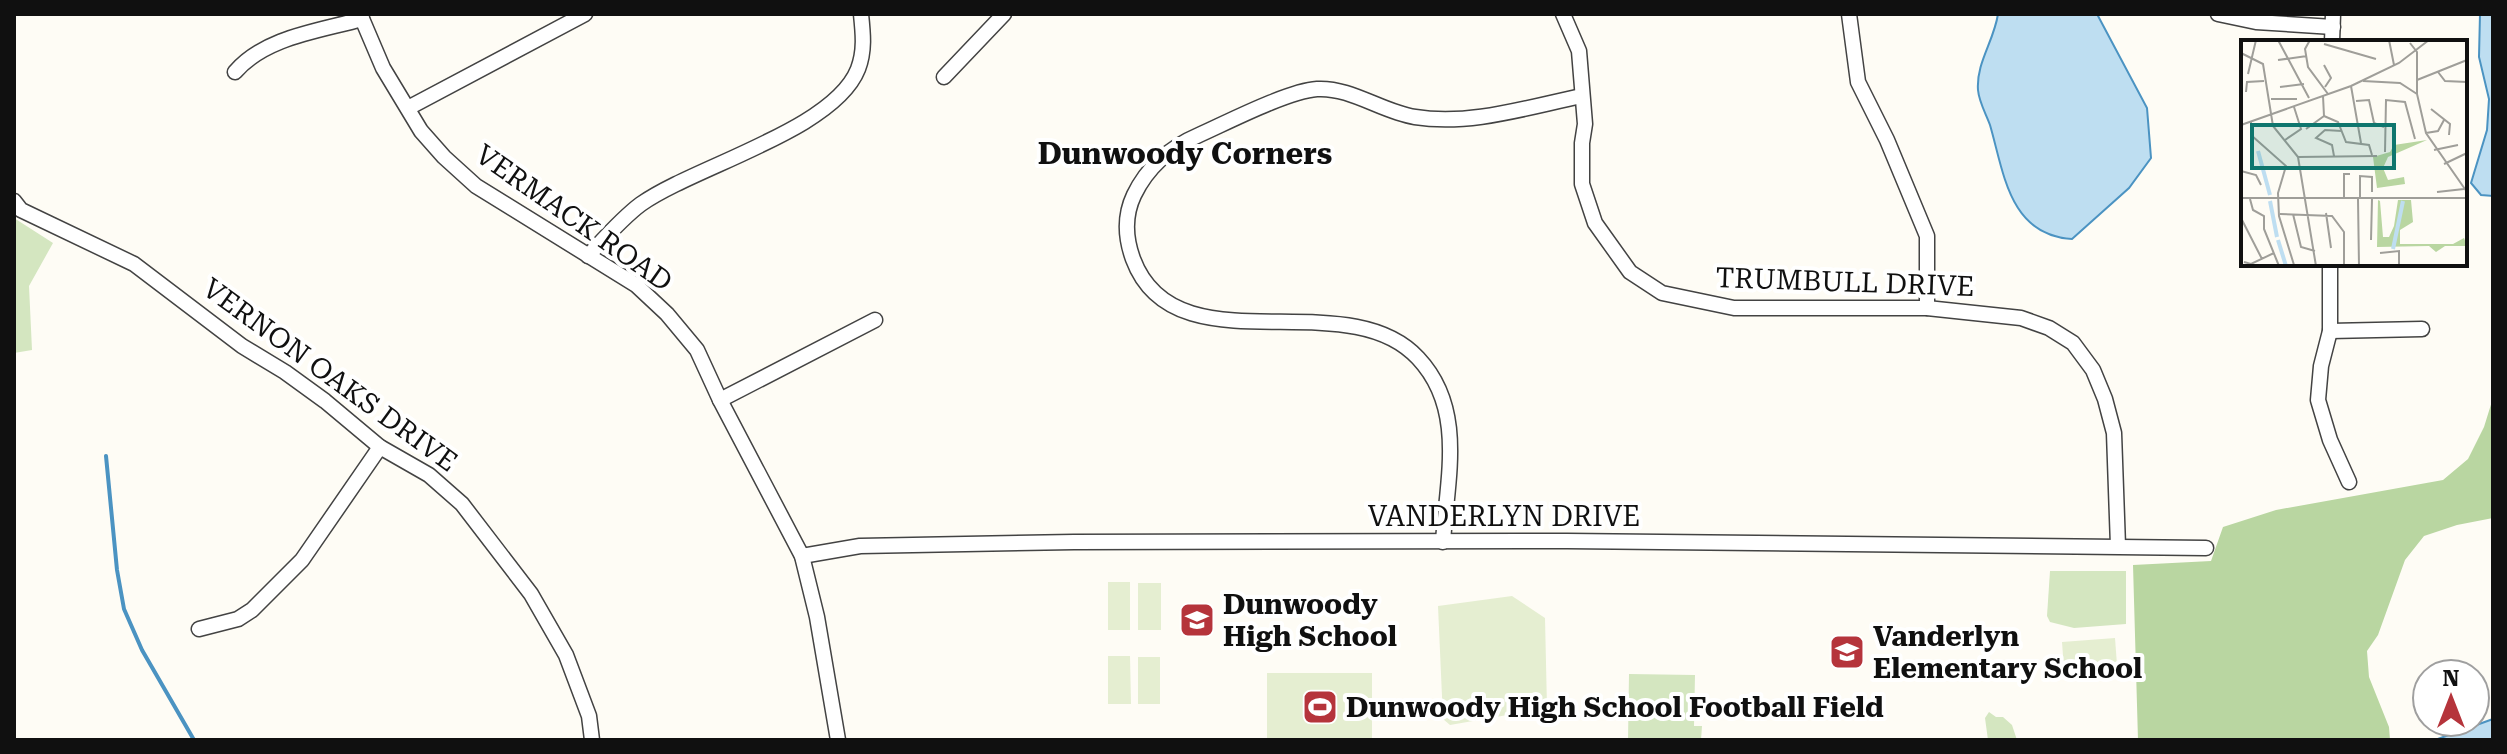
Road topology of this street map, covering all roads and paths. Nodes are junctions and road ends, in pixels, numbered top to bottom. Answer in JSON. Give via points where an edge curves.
{"nodes":[{"id":1,"x":585,"y":14,"type":"edge"},
{"id":2,"x":861,"y":14,"type":"edge"},
{"id":3,"x":1004,"y":14,"type":"edge"},
{"id":4,"x":1563,"y":14,"type":"edge"},
{"id":5,"x":1849,"y":14,"type":"edge"},
{"id":6,"x":2218,"y":14,"type":"edge"},
{"id":7,"x":361,"y":16,"type":"edge"},
{"id":8,"x":2333,"y":28,"type":"edge"},
{"id":9,"x":235,"y":72,"type":"dead end"},
{"id":10,"x":944,"y":77,"type":"dead end"},
{"id":11,"x":1582,"y":96,"type":"junction"},
{"id":12,"x":408,"y":108,"type":"junction"},
{"id":13,"x":14,"y":201,"type":"edge"},
{"id":14,"x":588,"y":256,"type":"junction"},
{"id":15,"x":2330,"y":266,"type":"edge"},
{"id":16,"x":1927,"y":308,"type":"junction"},
{"id":17,"x":875,"y":320,"type":"dead end"},
{"id":18,"x":2422,"y":329,"type":"dead end"},
{"id":19,"x":2330,"y":331,"type":"junction"},
{"id":20,"x":720,"y":400,"type":"junction"},
{"id":21,"x":380,"y":447,"type":"junction"},
{"id":22,"x":2349,"y":482,"type":"dead end"},
{"id":23,"x":1443,"y":542,"type":"junction"},
{"id":24,"x":2118,"y":546,"type":"junction"},
{"id":25,"x":2206,"y":548,"type":"dead end"},
{"id":26,"x":802,"y":556,"type":"junction"},
{"id":27,"x":199,"y":629,"type":"dead end"},
{"id":28,"x":592,"y":740,"type":"edge"},
{"id":29,"x":838,"y":740,"type":"edge"}],
"edges":[{"from":1,"to":12,"type":"street"},
{"from":2,"to":14,"type":"street","via":[[864,43],[858,69],[844,91],[812,117],[640,205]]},
{"from":3,"to":10,"type":"street"},
{"from":4,"to":11,"type":"street","name":"TRUMBULL DRIVE","via":[[1579,51]]},
{"from":5,"to":16,"type":"street","via":[[1858,82],[1927,236]]},
{"from":6,"to":8,"type":"street"},
{"from":7,"to":9,"type":"street","via":[[267,48]]},
{"from":7,"to":12,"type":"street","name":"VERMACK ROAD","via":[[383,68]]},
{"from":11,"to":16,"type":"street","name":"TRUMBULL DRIVE","via":[[1582,184],[1595,223],[1630,272],[1662,293],[1734,308]]},
{"from":11,"to":23,"type":"street","via":[[1446,119],[1395,113],[1336,91],[1294,94],[1182,142],[1154,163],[1134,195],[1126,221],[1127,243],[1138,272],[1178,309],[1232,321],[1365,327],[1415,354],[1434,375],[1448,408],[1451,438]]},
{"from":12,"to":14,"type":"street","name":"VERMACK ROAD","via":[[421,131],[476,186]]},
{"from":13,"to":21,"type":"street","name":"VERNON OAKS DRIVE","via":[[21,210],[134,264],[325,401]]},
{"from":14,"to":20,"type":"street","name":"VERMACK ROAD","via":[[636,285],[667,314],[697,350]]},
{"from":15,"to":19,"type":"street"},
{"from":16,"to":24,"type":"street","name":"TRUMBULL DRIVE","via":[[2021,318],[2073,343],[2093,370],[2114,433]]},
{"from":17,"to":20,"type":"street"},
{"from":18,"to":19,"type":"street"},
{"from":19,"to":22,"type":"street","via":[[2318,400]]},
{"from":20,"to":26,"type":"street","name":"VERMACK ROAD"},
{"from":21,"to":27,"type":"street","via":[[302,560],[252,610]]},
{"from":21,"to":28,"type":"street","name":"VERNON OAKS DRIVE","via":[[429,475],[462,504],[531,594],[566,655],[589,716]]},
{"from":23,"to":24,"type":"street","name":"VANDERLYN DRIVE"},
{"from":23,"to":26,"type":"street","name":"VANDERLYN DRIVE","via":[[860,546]]},
{"from":24,"to":25,"type":"street","name":"VANDERLYN DRIVE"},
{"from":26,"to":29,"type":"street","name":"VERMACK ROAD"}]}
